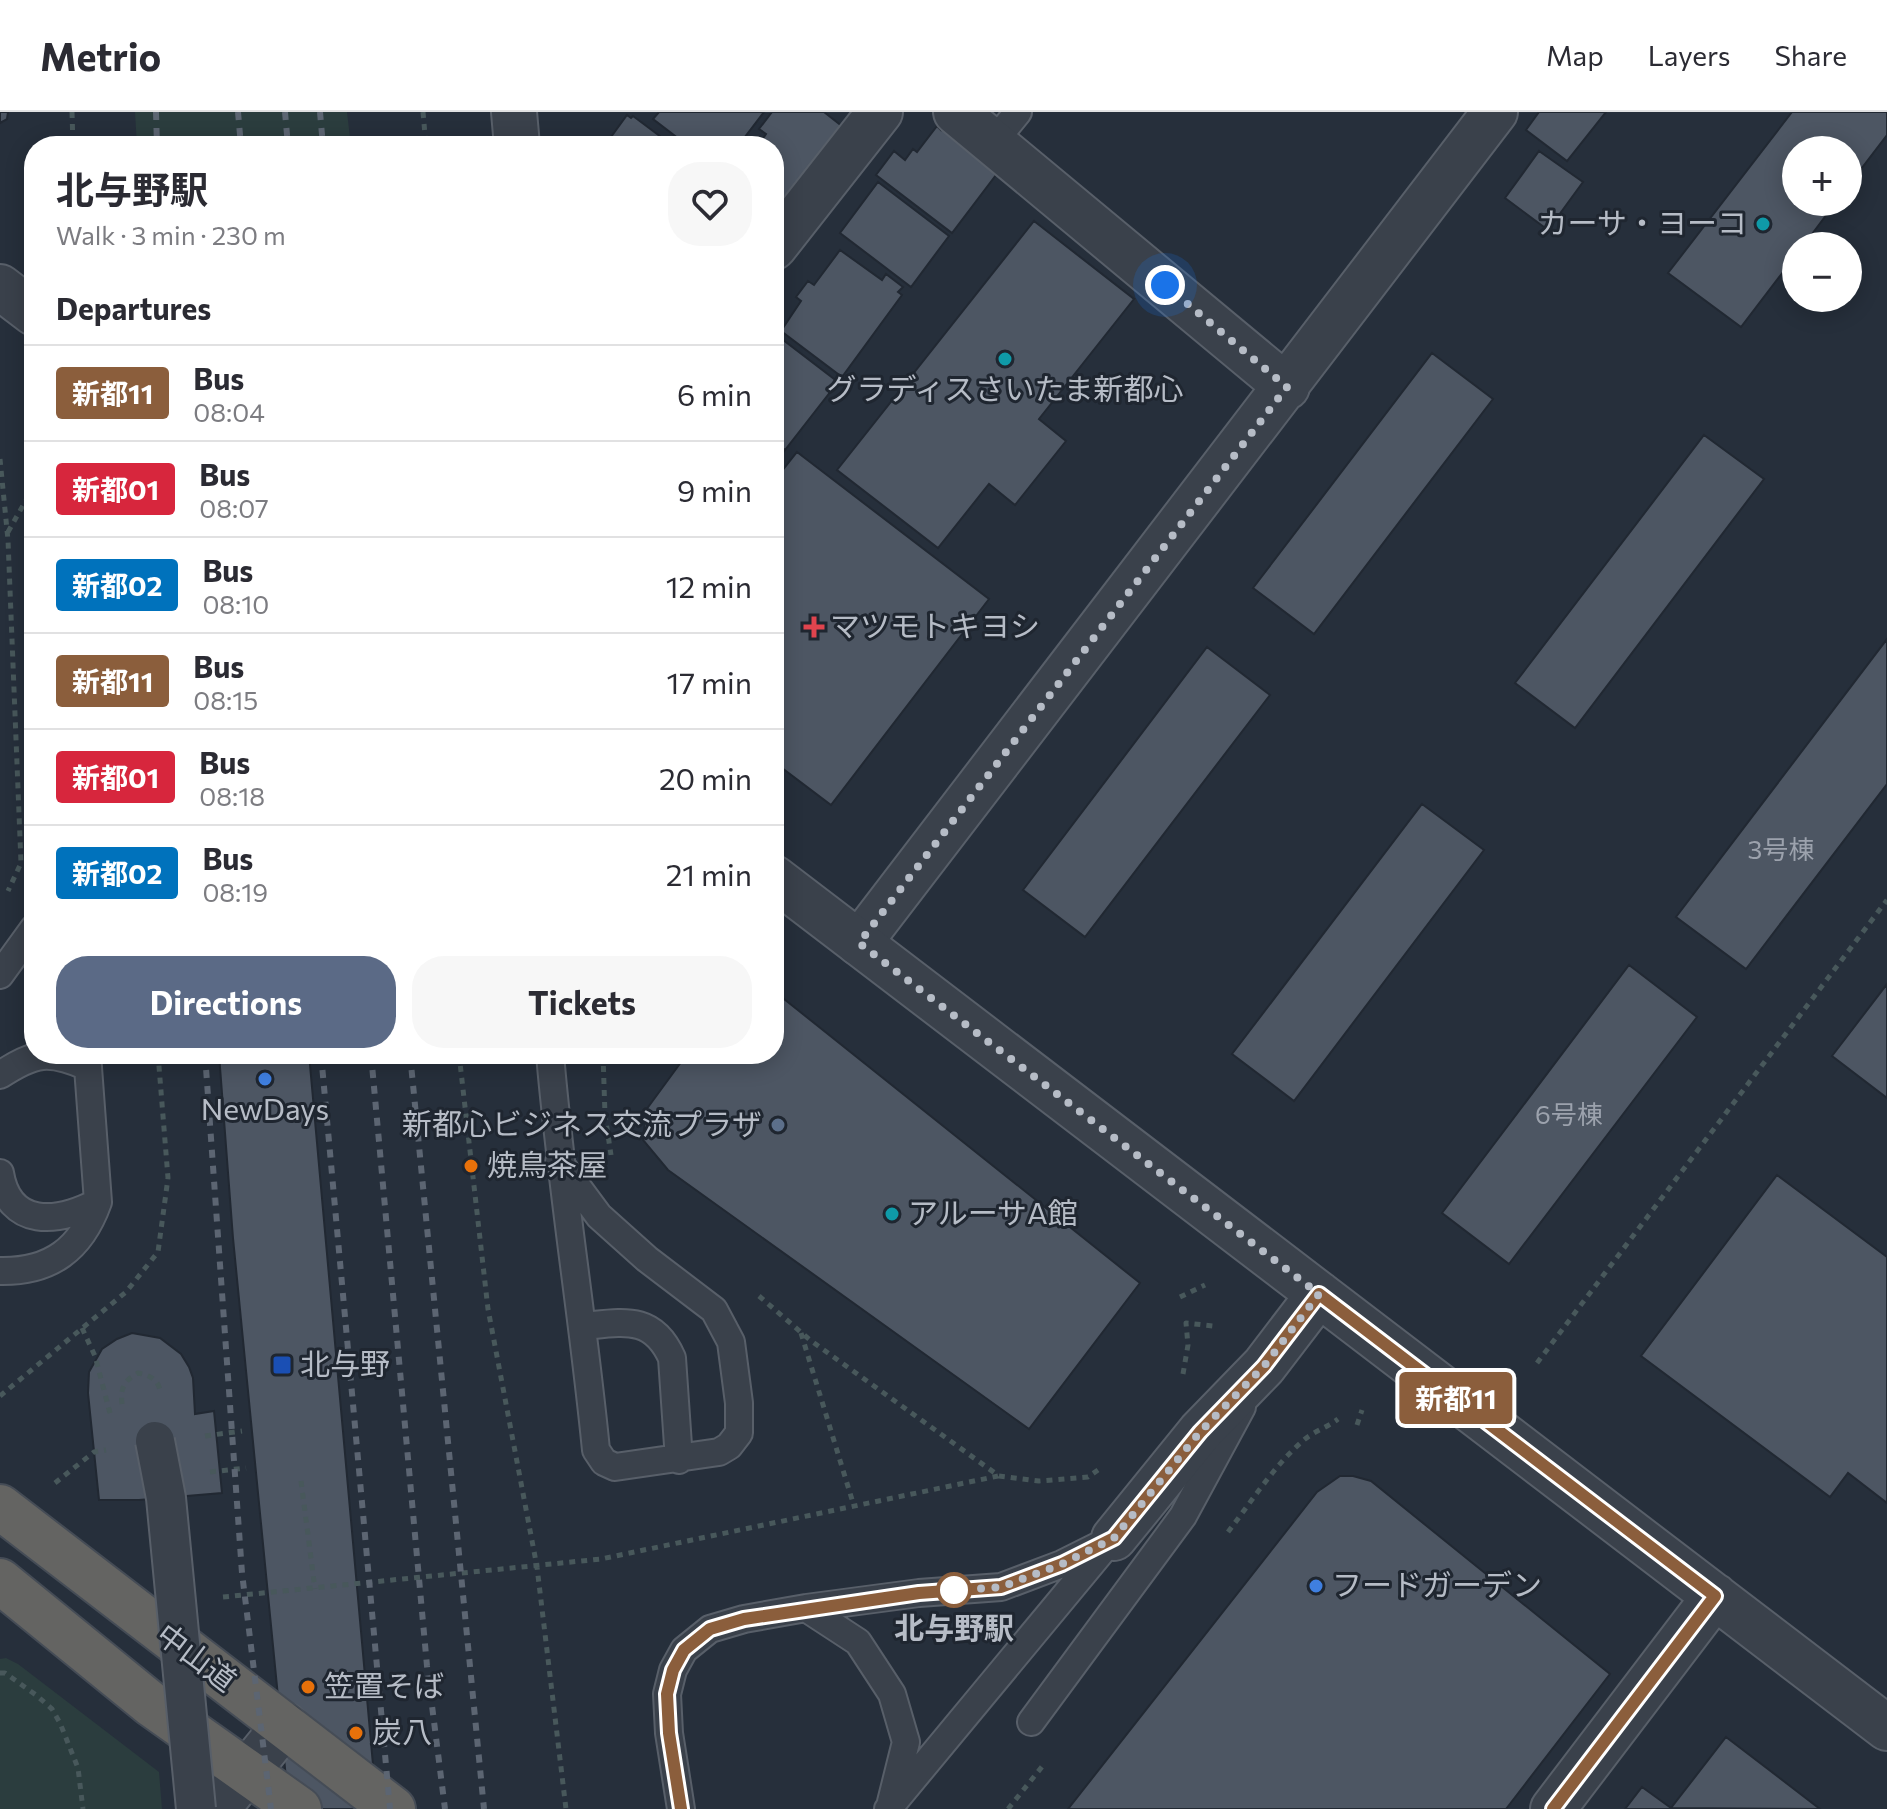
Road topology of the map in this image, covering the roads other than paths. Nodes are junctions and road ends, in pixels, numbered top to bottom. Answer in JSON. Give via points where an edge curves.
{"nodes":[{"id":1,"x":514,"y":112,"type":"edge"},
{"id":2,"x":880,"y":112,"type":"edge"},
{"id":3,"x":956,"y":112,"type":"edge"},
{"id":4,"x":1495,"y":112,"type":"edge"},
{"id":5,"x":1006,"y":128,"type":"edge"},
{"id":6,"x":516,"y":136,"type":"edge"},
{"id":7,"x":784,"y":234,"type":"edge"},
{"id":8,"x":0,"y":287,"type":"edge"},
{"id":9,"x":24,"y":305,"type":"edge"},
{"id":10,"x":1287,"y":387,"type":"junction"},
{"id":11,"x":784,"y":886,"type":"edge"},
{"id":12,"x":24,"y":942,"type":"edge"},
{"id":13,"x":859,"y":943,"type":"junction"},
{"id":14,"x":0,"y":975,"type":"edge"},
{"id":15,"x":24,"y":1060,"type":"edge"},
{"id":16,"x":87,"y":1064,"type":"edge"},
{"id":17,"x":551,"y":1064,"type":"edge"},
{"id":18,"x":0,"y":1075,"type":"edge"},
{"id":19,"x":559,"y":1162,"type":"junction"},
{"id":20,"x":0,"y":1173,"type":"edge"},
{"id":21,"x":98,"y":1202,"type":"junction"},
{"id":22,"x":0,"y":1271,"type":"edge"},
{"id":23,"x":1319,"y":1294,"type":"junction"},
{"id":24,"x":584,"y":1326,"type":"junction"},
{"id":25,"x":1264,"y":1366,"type":"junction"},
{"id":26,"x":155,"y":1441,"type":"dead end"},
{"id":27,"x":679,"y":1460,"type":"junction"},
{"id":28,"x":0,"y":1507,"type":"edge"},
{"id":29,"x":1114,"y":1538,"type":"junction"},
{"id":30,"x":0,"y":1581,"type":"edge"},
{"id":31,"x":1715,"y":1596,"type":"junction"},
{"id":32,"x":806,"y":1608,"type":"junction"},
{"id":33,"x":1031,"y":1722,"type":"dead end"},
{"id":34,"x":285,"y":1725,"type":"junction"},
{"id":35,"x":1887,"y":1728,"type":"edge"},
{"id":36,"x":248,"y":1771,"type":"junction"},
{"id":37,"x":888,"y":1808,"type":"edge"},
{"id":38,"x":196,"y":1809,"type":"edge"},
{"id":39,"x":217,"y":1809,"type":"edge"},
{"id":40,"x":299,"y":1809,"type":"edge"},
{"id":41,"x":393,"y":1809,"type":"edge"},
{"id":42,"x":681,"y":1809,"type":"edge"},
{"id":43,"x":1553,"y":1809,"type":"edge"}],
"edges":[{"from":1,"to":6,"type":"street"},
{"from":2,"to":7,"type":"street"},
{"from":3,"to":5,"type":"street"},
{"from":4,"to":10,"type":"street"},
{"from":5,"to":10,"type":"street"},
{"from":8,"to":9,"type":"street"},
{"from":10,"to":13,"type":"street"},
{"from":11,"to":13,"type":"street"},
{"from":12,"to":14,"type":"lane"},
{"from":13,"to":23,"type":"street"},
{"from":15,"to":18,"type":"lane"},
{"from":16,"to":21,"type":"lane"},
{"from":17,"to":19,"type":"lane"},
{"from":19,"to":24,"type":"lane"},
{"from":19,"to":27,"type":"lane","via":[[599,1216],[714,1310],[731,1342],[739,1433],[719,1452]]},
{"from":20,"to":21,"type":"lane","via":[[10,1203],[31,1216],[79,1212]]},
{"from":21,"to":22,"type":"lane","via":[[79,1241],[49,1262],[23,1271]]},
{"from":23,"to":25,"type":"street"},
{"from":23,"to":31,"type":"street"},
{"from":24,"to":27,"type":"lane","via":[[630,1322],[653,1331],[666,1345],[672,1358]]},
{"from":24,"to":27,"type":"lane","via":[[596,1450],[604,1462],[615,1467]]},
{"from":25,"to":29,"type":"street","via":[[1200,1432]]},
{"from":25,"to":33,"type":"lane","via":[[1183,1516]]},
{"from":26,"to":38,"type":"street","bridge":true,"via":[[168,1512]]},
{"from":28,"to":34,"type":"highway","name":"中山道"},
{"from":29,"to":32,"type":"lane","via":[[1001,1587]]},
{"from":29,"to":37,"type":"lane"},
{"from":30,"to":36,"type":"highway","name":"中山道","via":[[151,1704]]},
{"from":31,"to":35,"type":"street"},
{"from":31,"to":43,"type":"street"},
{"from":32,"to":37,"type":"lane","via":[[858,1642],[892,1694],[906,1742]]},
{"from":32,"to":42,"type":"lane","via":[[710,1629],[684,1650],[667,1694]]},
{"from":34,"to":36,"type":"street"},
{"from":34,"to":41,"type":"highway","name":"中山道"},
{"from":36,"to":39,"type":"street"},
{"from":36,"to":40,"type":"highway","name":"中山道"}]}
